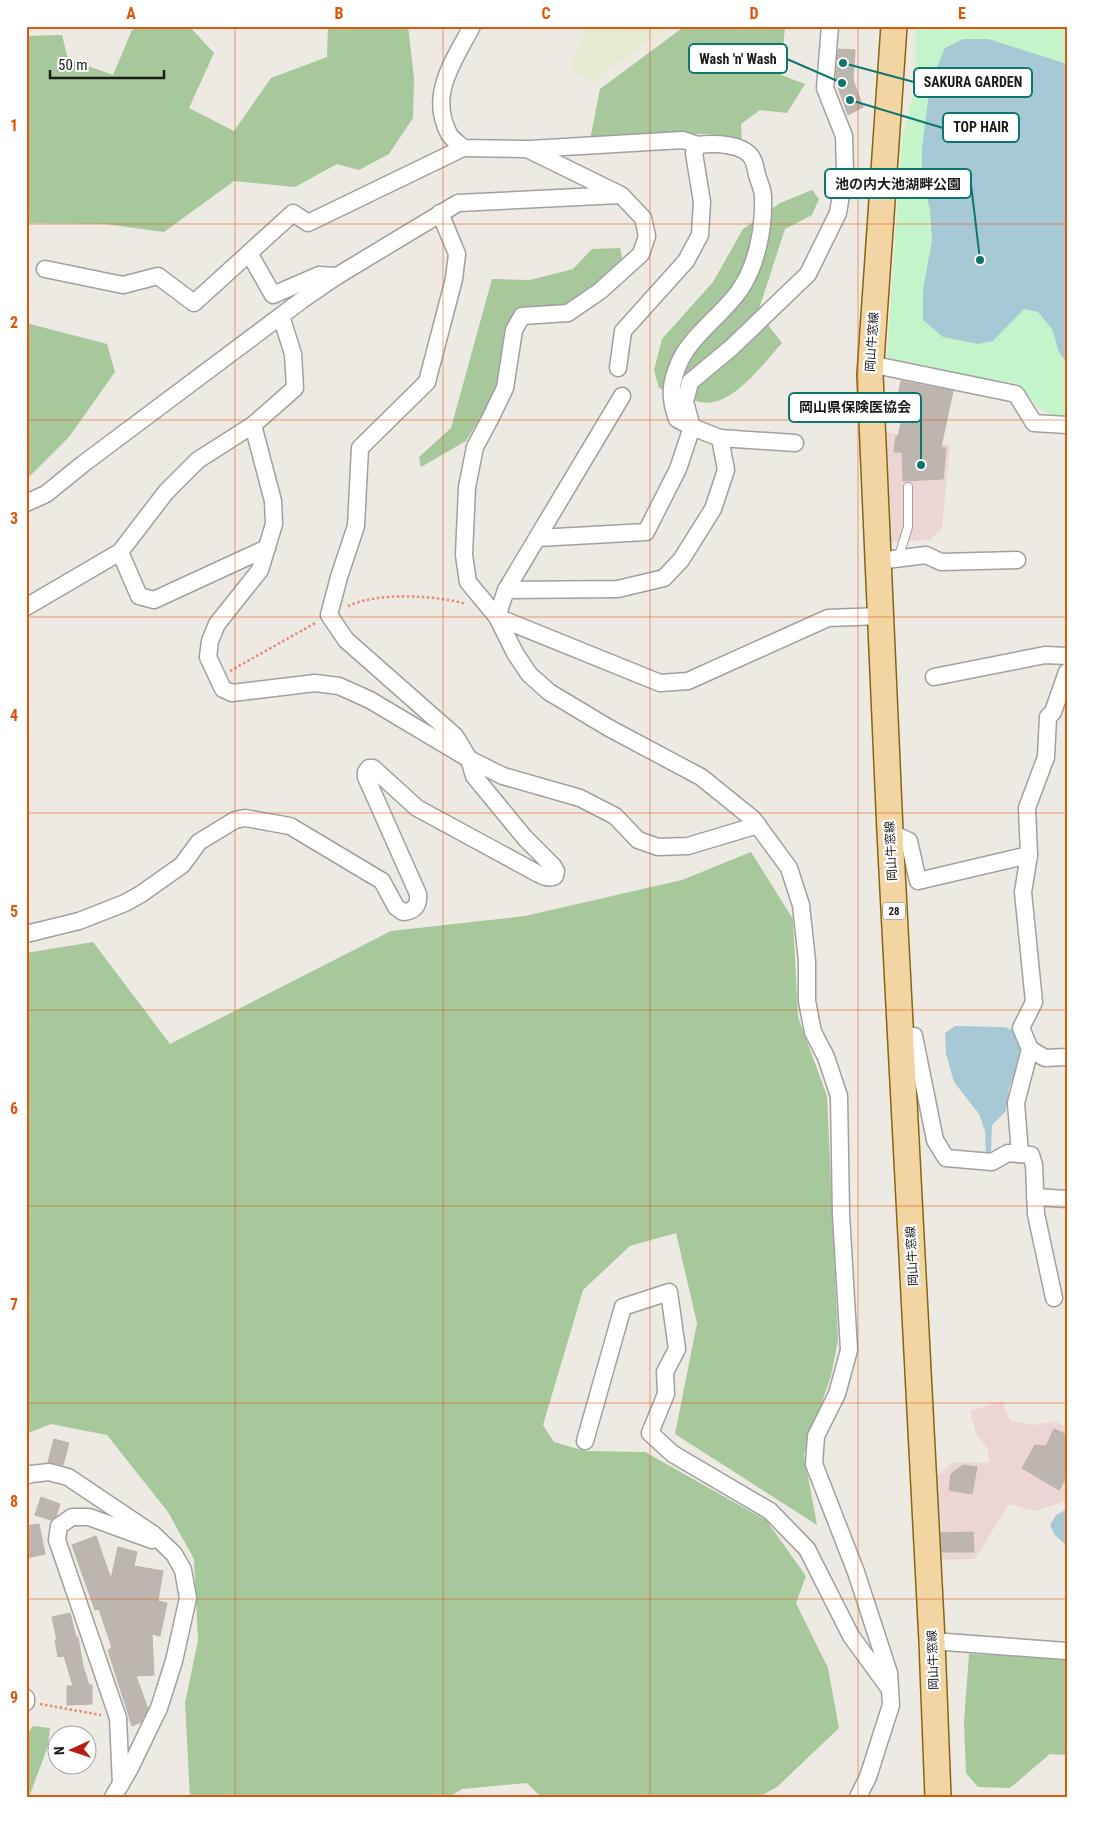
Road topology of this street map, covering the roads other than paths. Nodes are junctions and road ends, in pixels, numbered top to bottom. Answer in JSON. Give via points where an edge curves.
{"nodes":[{"id":1,"x":472,"y":26,"type":"edge"},
{"id":2,"x":830,"y":26,"type":"edge"},
{"id":3,"x":894,"y":26,"type":"edge"},
{"id":4,"x":698,"y":145,"type":"junction"},
{"id":5,"x":463,"y":148,"type":"junction"},
{"id":6,"x":527,"y":149,"type":"junction"},
{"id":7,"x":621,"y":195,"type":"junction"},
{"id":8,"x":440,"y":213,"type":"junction"},
{"id":9,"x":249,"y":253,"type":"junction"},
{"id":10,"x":45,"y":269,"type":"dead end"},
{"id":11,"x":337,"y":276,"type":"junction"},
{"id":12,"x":281,"y":316,"type":"junction"},
{"id":13,"x":870,"y":364,"type":"junction"},
{"id":14,"x":618,"y":368,"type":"dead end"},
{"id":15,"x":622,"y":396,"type":"dead end"},
{"id":16,"x":253,"y":425,"type":"junction"},
{"id":17,"x":1067,"y":425,"type":"edge"},
{"id":18,"x":692,"y":427,"type":"junction"},
{"id":19,"x":720,"y":438,"type":"junction"},
{"id":20,"x":795,"y":443,"type":"dead end"},
{"id":21,"x":908,"y":487,"type":"dead end"},
{"id":22,"x":26,"y":502,"type":"edge"},
{"id":23,"x":538,"y":538,"type":"junction"},
{"id":24,"x":267,"y":548,"type":"junction"},
{"id":25,"x":120,"y":552,"type":"junction"},
{"id":26,"x":888,"y":560,"type":"junction"},
{"id":27,"x":1017,"y":560,"type":"dead end"},
{"id":28,"x":506,"y":590,"type":"junction"},
{"id":29,"x":26,"y":607,"type":"edge"},
{"id":30,"x":881,"y":616,"type":"junction"},
{"id":31,"x":497,"y":617,"type":"junction"},
{"id":32,"x":1067,"y":656,"type":"edge"},
{"id":33,"x":1067,"y":672,"type":"edge"},
{"id":34,"x":934,"y":677,"type":"dead end"},
{"id":35,"x":468,"y":759,"type":"junction"},
{"id":36,"x":758,"y":825,"type":"junction"},
{"id":37,"x":890,"y":832,"type":"junction"},
{"id":38,"x":1029,"y":855,"type":"junction"},
{"id":39,"x":26,"y":934,"type":"edge"},
{"id":40,"x":901,"y":1035,"type":"junction"},
{"id":41,"x":1030,"y":1049,"type":"junction"},
{"id":42,"x":1067,"y":1057,"type":"edge"},
{"id":43,"x":1020,"y":1154,"type":"junction"},
{"id":44,"x":1035,"y":1198,"type":"junction"},
{"id":45,"x":1067,"y":1199,"type":"edge"},
{"id":46,"x":1054,"y":1298,"type":"dead end"},
{"id":47,"x":585,"y":1441,"type":"dead end"},
{"id":48,"x":26,"y":1476,"type":"edge"},
{"id":49,"x":162,"y":1543,"type":"junction"},
{"id":50,"x":932,"y":1642,"type":"junction"},
{"id":51,"x":1067,"y":1651,"type":"edge"},
{"id":52,"x":890,"y":1690,"type":"junction"},
{"id":53,"x":117,"y":1790,"type":"edge"},
{"id":54,"x":858,"y":1797,"type":"edge"},
{"id":55,"x":938,"y":1797,"type":"edge"}],
"edges":[{"from":1,"to":5,"type":"street","via":[[443,82],[440,108],[450,135]]},
{"from":2,"to":18,"type":"street","via":[[825,88],[844,136],[845,171],[838,213],[808,274],[731,348],[690,382],[685,402]]},
{"from":3,"to":13,"type":"main road","name":"岡山牛窓線","number":"28"},
{"from":4,"to":6,"type":"street","via":[[683,140]]},
{"from":4,"to":14,"type":"street","via":[[694,153],[702,202],[700,236],[686,261],[623,331]]},
{"from":4,"to":18,"type":"street","via":[[714,143],[738,147],[753,158],[763,195],[762,222],[754,263],[739,291],[681,358],[672,382],[671,404],[677,420]]},
{"from":5,"to":6,"type":"street"},
{"from":5,"to":9,"type":"street","via":[[308,223],[293,213]]},
{"from":6,"to":7,"type":"street"},
{"from":7,"to":8,"type":"street","via":[[458,203]]},
{"from":7,"to":31,"type":"street","via":[[643,218],[647,236],[641,254],[600,291],[568,313],[522,316],[514,330],[505,388],[474,447],[467,487],[464,555],[468,582]]},
{"from":8,"to":11,"type":"street"},
{"from":8,"to":35,"type":"street","via":[[457,254],[454,280],[427,382],[360,448],[356,526],[329,614],[346,640],[455,736]]},
{"from":9,"to":10,"type":"street","via":[[194,303],[158,276],[123,285]]},
{"from":9,"to":11,"type":"street","via":[[274,295],[319,275]]},
{"from":11,"to":12,"type":"street"},
{"from":12,"to":16,"type":"street","via":[[293,354],[295,388]]},
{"from":12,"to":22,"type":"street","via":[[46,494]]},
{"from":13,"to":17,"type":"street","via":[[1016,394],[1034,423]]},
{"from":13,"to":26,"type":"main road","name":"岡山牛窓線","number":"28"},
{"from":15,"to":23,"type":"street"},
{"from":16,"to":24,"type":"street","via":[[273,501],[274,524]]},
{"from":16,"to":25,"type":"street","via":[[198,460],[166,492]]},
{"from":18,"to":19,"type":"street"},
{"from":18,"to":23,"type":"street","via":[[678,469],[646,532]]},
{"from":19,"to":20,"type":"street"},
{"from":19,"to":28,"type":"street","via":[[726,470],[713,509],[681,560],[664,578],[618,589]]},
{"from":21,"to":26,"type":"lane","via":[[908,527]]},
{"from":23,"to":28,"type":"street"},
{"from":24,"to":25,"type":"street","via":[[154,600],[139,596]]},
{"from":24,"to":35,"type":"street","via":[[260,570],[217,624],[210,641],[208,657],[224,689],[232,693],[315,683],[339,686],[370,700]]},
{"from":25,"to":29,"type":"street"},
{"from":26,"to":27,"type":"street","via":[[926,554],[941,562]]},
{"from":26,"to":30,"type":"main road","name":"岡山牛窓線","number":"28"},
{"from":28,"to":31,"type":"street"},
{"from":30,"to":31,"type":"street","via":[[828,618],[688,681],[660,683]]},
{"from":30,"to":37,"type":"main road","name":"岡山牛窓線","number":"28"},
{"from":31,"to":36,"type":"street","via":[[529,674],[550,692],[701,777]]},
{"from":32,"to":34,"type":"street","via":[[1045,655]]},
{"from":33,"to":38,"type":"street","via":[[1053,712],[1048,717],[1046,758],[1027,808]]},
{"from":35,"to":36,"type":"street","via":[[502,776],[580,798],[614,816],[638,840],[658,847],[688,846]]},
{"from":35,"to":39,"type":"street","via":[[474,776],[525,838],[553,866],[555,876],[546,877],[535,872],[417,808],[373,768],[369,768],[366,777],[418,894],[419,901],[411,911],[403,912],[396,907],[382,880],[290,826],[245,818],[235,820],[198,842],[182,865],[125,903],[78,921]]},
{"from":36,"to":52,"type":"street","via":[[789,868],[802,905],[807,1001],[813,1032],[826,1057],[839,1096],[841,1214],[849,1350],[837,1394],[816,1436],[814,1464],[856,1572],[889,1673]]},
{"from":37,"to":38,"type":"street","via":[[908,841],[918,880]]},
{"from":37,"to":40,"type":"main road","name":"岡山牛窓線","number":"28"},
{"from":38,"to":41,"type":"street","via":[[1023,892],[1034,1002],[1021,1028]]},
{"from":40,"to":43,"type":"street","via":[[914,1036],[935,1140],[946,1158],[992,1162],[1008,1152]]},
{"from":40,"to":50,"type":"main road","name":"岡山牛窓線","number":"28"},
{"from":41,"to":42,"type":"street","via":[[1045,1058]]},
{"from":41,"to":43,"type":"street","via":[[1016,1103]]},
{"from":43,"to":44,"type":"street","via":[[1031,1155]]},
{"from":44,"to":45,"type":"street"},
{"from":44,"to":46,"type":"street"},
{"from":47,"to":52,"type":"street","via":[[623,1307],[669,1292],[677,1348],[665,1372],[666,1394],[650,1433],[673,1454],[770,1511],[806,1548],[851,1636]]},
{"from":48,"to":49,"type":"street","via":[[49,1472],[68,1477]]},
{"from":49,"to":53,"type":"street","via":[[174,1554],[183,1570],[188,1598],[160,1708]]},
{"from":49,"to":53,"type":"street","via":[[89,1516],[72,1517],[59,1526],[57,1540],[118,1718]]},
{"from":50,"to":51,"type":"street"},
{"from":50,"to":55,"type":"main road","name":"岡山牛窓線","number":"28"},
{"from":52,"to":54,"type":"street","via":[[891,1705],[868,1777]]}]}
